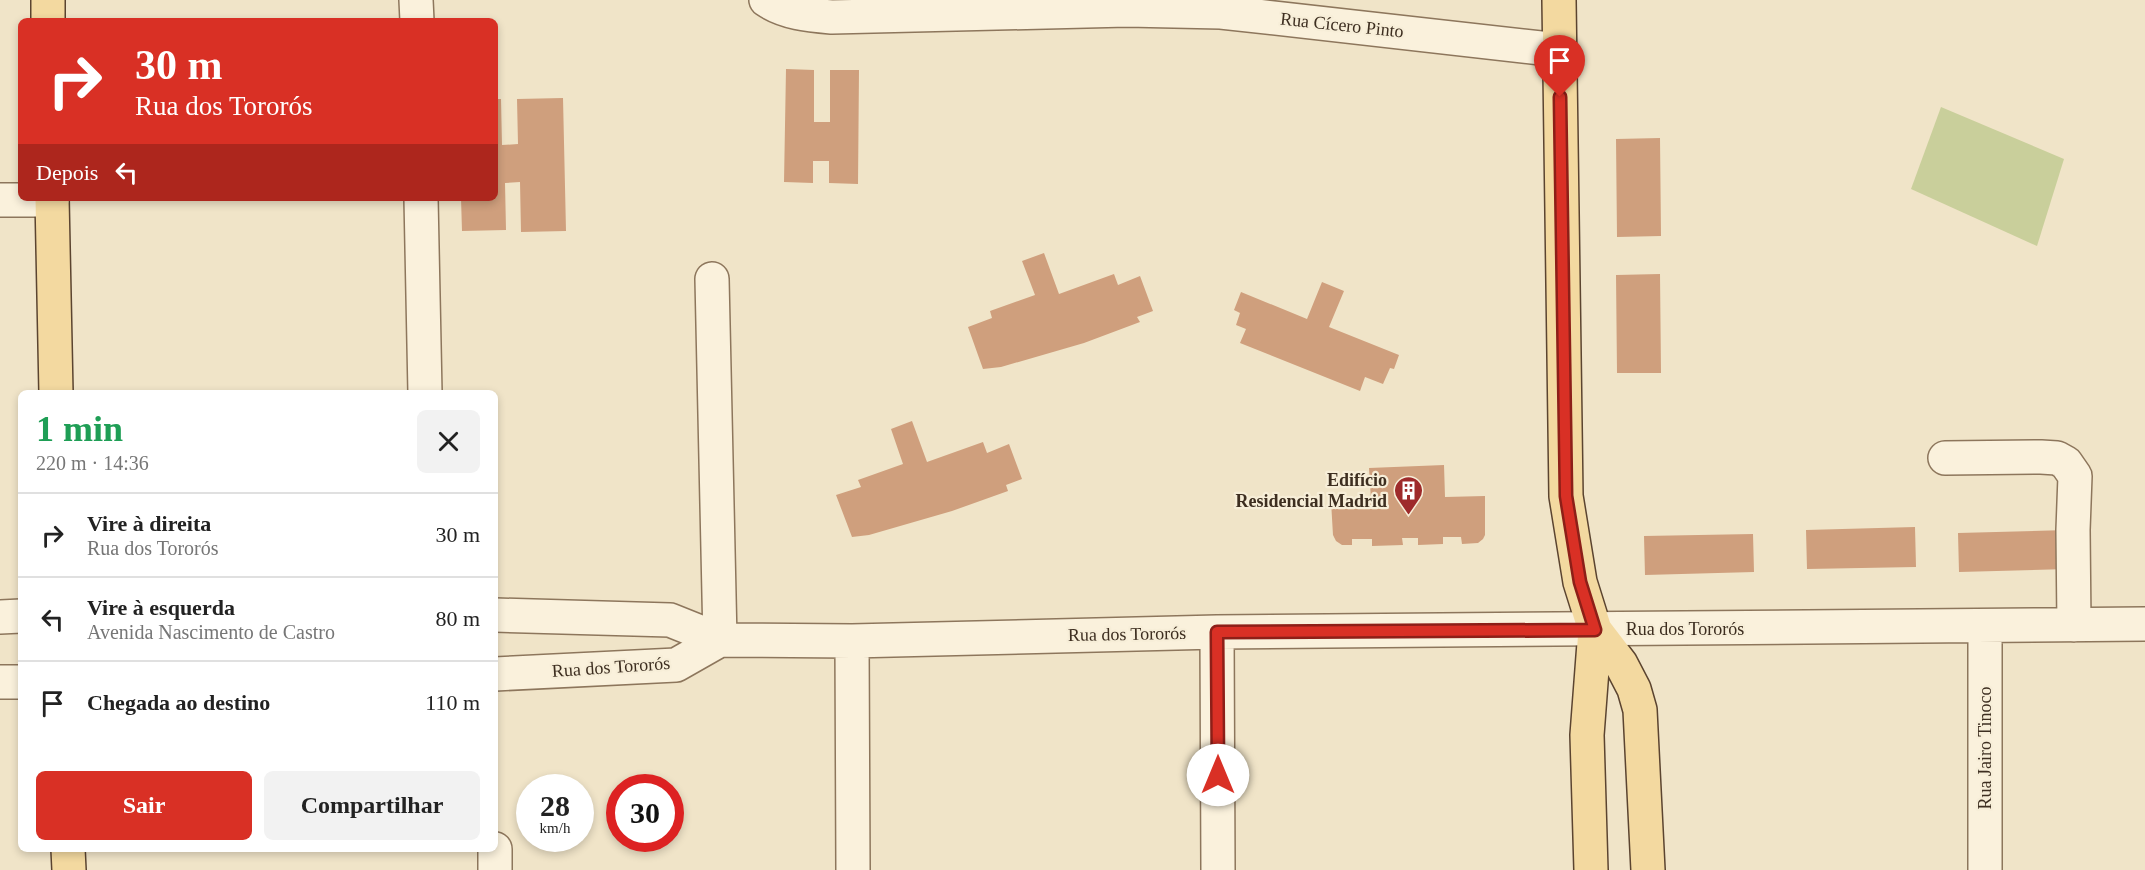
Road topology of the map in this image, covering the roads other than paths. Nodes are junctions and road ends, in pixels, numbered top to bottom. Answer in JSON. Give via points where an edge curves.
{"nodes":[{"id":1,"x":48,"y":0,"type":"edge"},
{"id":2,"x":416,"y":0,"type":"edge"},
{"id":3,"x":766,"y":0,"type":"edge"},
{"id":4,"x":1558,"y":0,"type":"edge"},
{"id":5,"x":48,"y":18,"type":"edge"},
{"id":6,"x":417,"y":18,"type":"edge"},
{"id":7,"x":1559,"y":50,"type":"junction"},
{"id":8,"x":0,"y":200,"type":"edge"},
{"id":9,"x":18,"y":200,"type":"edge"},
{"id":10,"x":52,"y":201,"type":"edge"},
{"id":11,"x":421,"y":201,"type":"edge"},
{"id":12,"x":712,"y":279,"type":"dead end"},
{"id":13,"x":56,"y":390,"type":"edge"},
{"id":14,"x":425,"y":390,"type":"edge"},
{"id":15,"x":1945,"y":458,"type":"dead end"},
{"id":16,"x":498,"y":615,"type":"edge"},
{"id":17,"x":18,"y":616,"type":"edge"},
{"id":18,"x":0,"y":617,"type":"edge"},
{"id":19,"x":2145,"y":624,"type":"edge"},
{"id":20,"x":2074,"y":625,"type":"junction"},
{"id":21,"x":1985,"y":626,"type":"junction"},
{"id":22,"x":1595,"y":630,"type":"junction"},
{"id":23,"x":1217,"y":632,"type":"junction"},
{"id":24,"x":720,"y":640,"type":"junction"},
{"id":25,"x":852,"y":641,"type":"junction"},
{"id":26,"x":498,"y":674,"type":"edge"},
{"id":27,"x":0,"y":682,"type":"edge"},
{"id":28,"x":18,"y":682,"type":"edge"},
{"id":29,"x":68,"y":852,"type":"edge"},
{"id":30,"x":495,"y":852,"type":"edge"},
{"id":31,"x":69,"y":870,"type":"edge"},
{"id":32,"x":495,"y":870,"type":"edge"},
{"id":33,"x":853,"y":870,"type":"edge"},
{"id":34,"x":1218,"y":870,"type":"edge"},
{"id":35,"x":1591,"y":870,"type":"edge"},
{"id":36,"x":1648,"y":870,"type":"edge"},
{"id":37,"x":1985,"y":870,"type":"edge"}],
"edges":[{"from":1,"to":5,"type":"main road"},
{"from":2,"to":6,"type":"street"},
{"from":3,"to":7,"type":"street","name":"Rua Cícero Pinto","via":[[804,14],[831,17],[1221,12]]},
{"from":4,"to":7,"type":"main road"},
{"from":7,"to":22,"type":"main road","via":[[1566,496],[1580,582]]},
{"from":8,"to":9,"type":"street"},
{"from":10,"to":13,"type":"main road"},
{"from":11,"to":14,"type":"street"},
{"from":12,"to":24,"type":"street"},
{"from":15,"to":20,"type":"street","via":[[2041,457],[2066,463],[2075,476]]},
{"from":16,"to":24,"type":"street","name":"Rua dos Tororós","via":[[670,620]]},
{"from":17,"to":18,"type":"street"},
{"from":19,"to":20,"type":"street","name":"Rua dos Tororós"},
{"from":20,"to":21,"type":"street","name":"Rua dos Tororós"},
{"from":21,"to":22,"type":"street","name":"Rua dos Tororós"},
{"from":21,"to":37,"type":"street","name":"Rua Jairo Tinoco"},
{"from":22,"to":23,"type":"street","name":"Rua dos Tororós"},
{"from":22,"to":35,"type":"main road","via":[[1587,735]]},
{"from":22,"to":36,"type":"main road","via":[[1621,664],[1640,710]]},
{"from":23,"to":25,"type":"street","name":"Rua dos Tororós"},
{"from":23,"to":34,"type":"street"},
{"from":24,"to":25,"type":"street","name":"Rua dos Tororós"},
{"from":24,"to":26,"type":"street","name":"Rua dos Tororós","via":[[676,665]]},
{"from":25,"to":33,"type":"street"},
{"from":27,"to":28,"type":"street"},
{"from":29,"to":31,"type":"main road"},
{"from":30,"to":32,"type":"street"}]}
